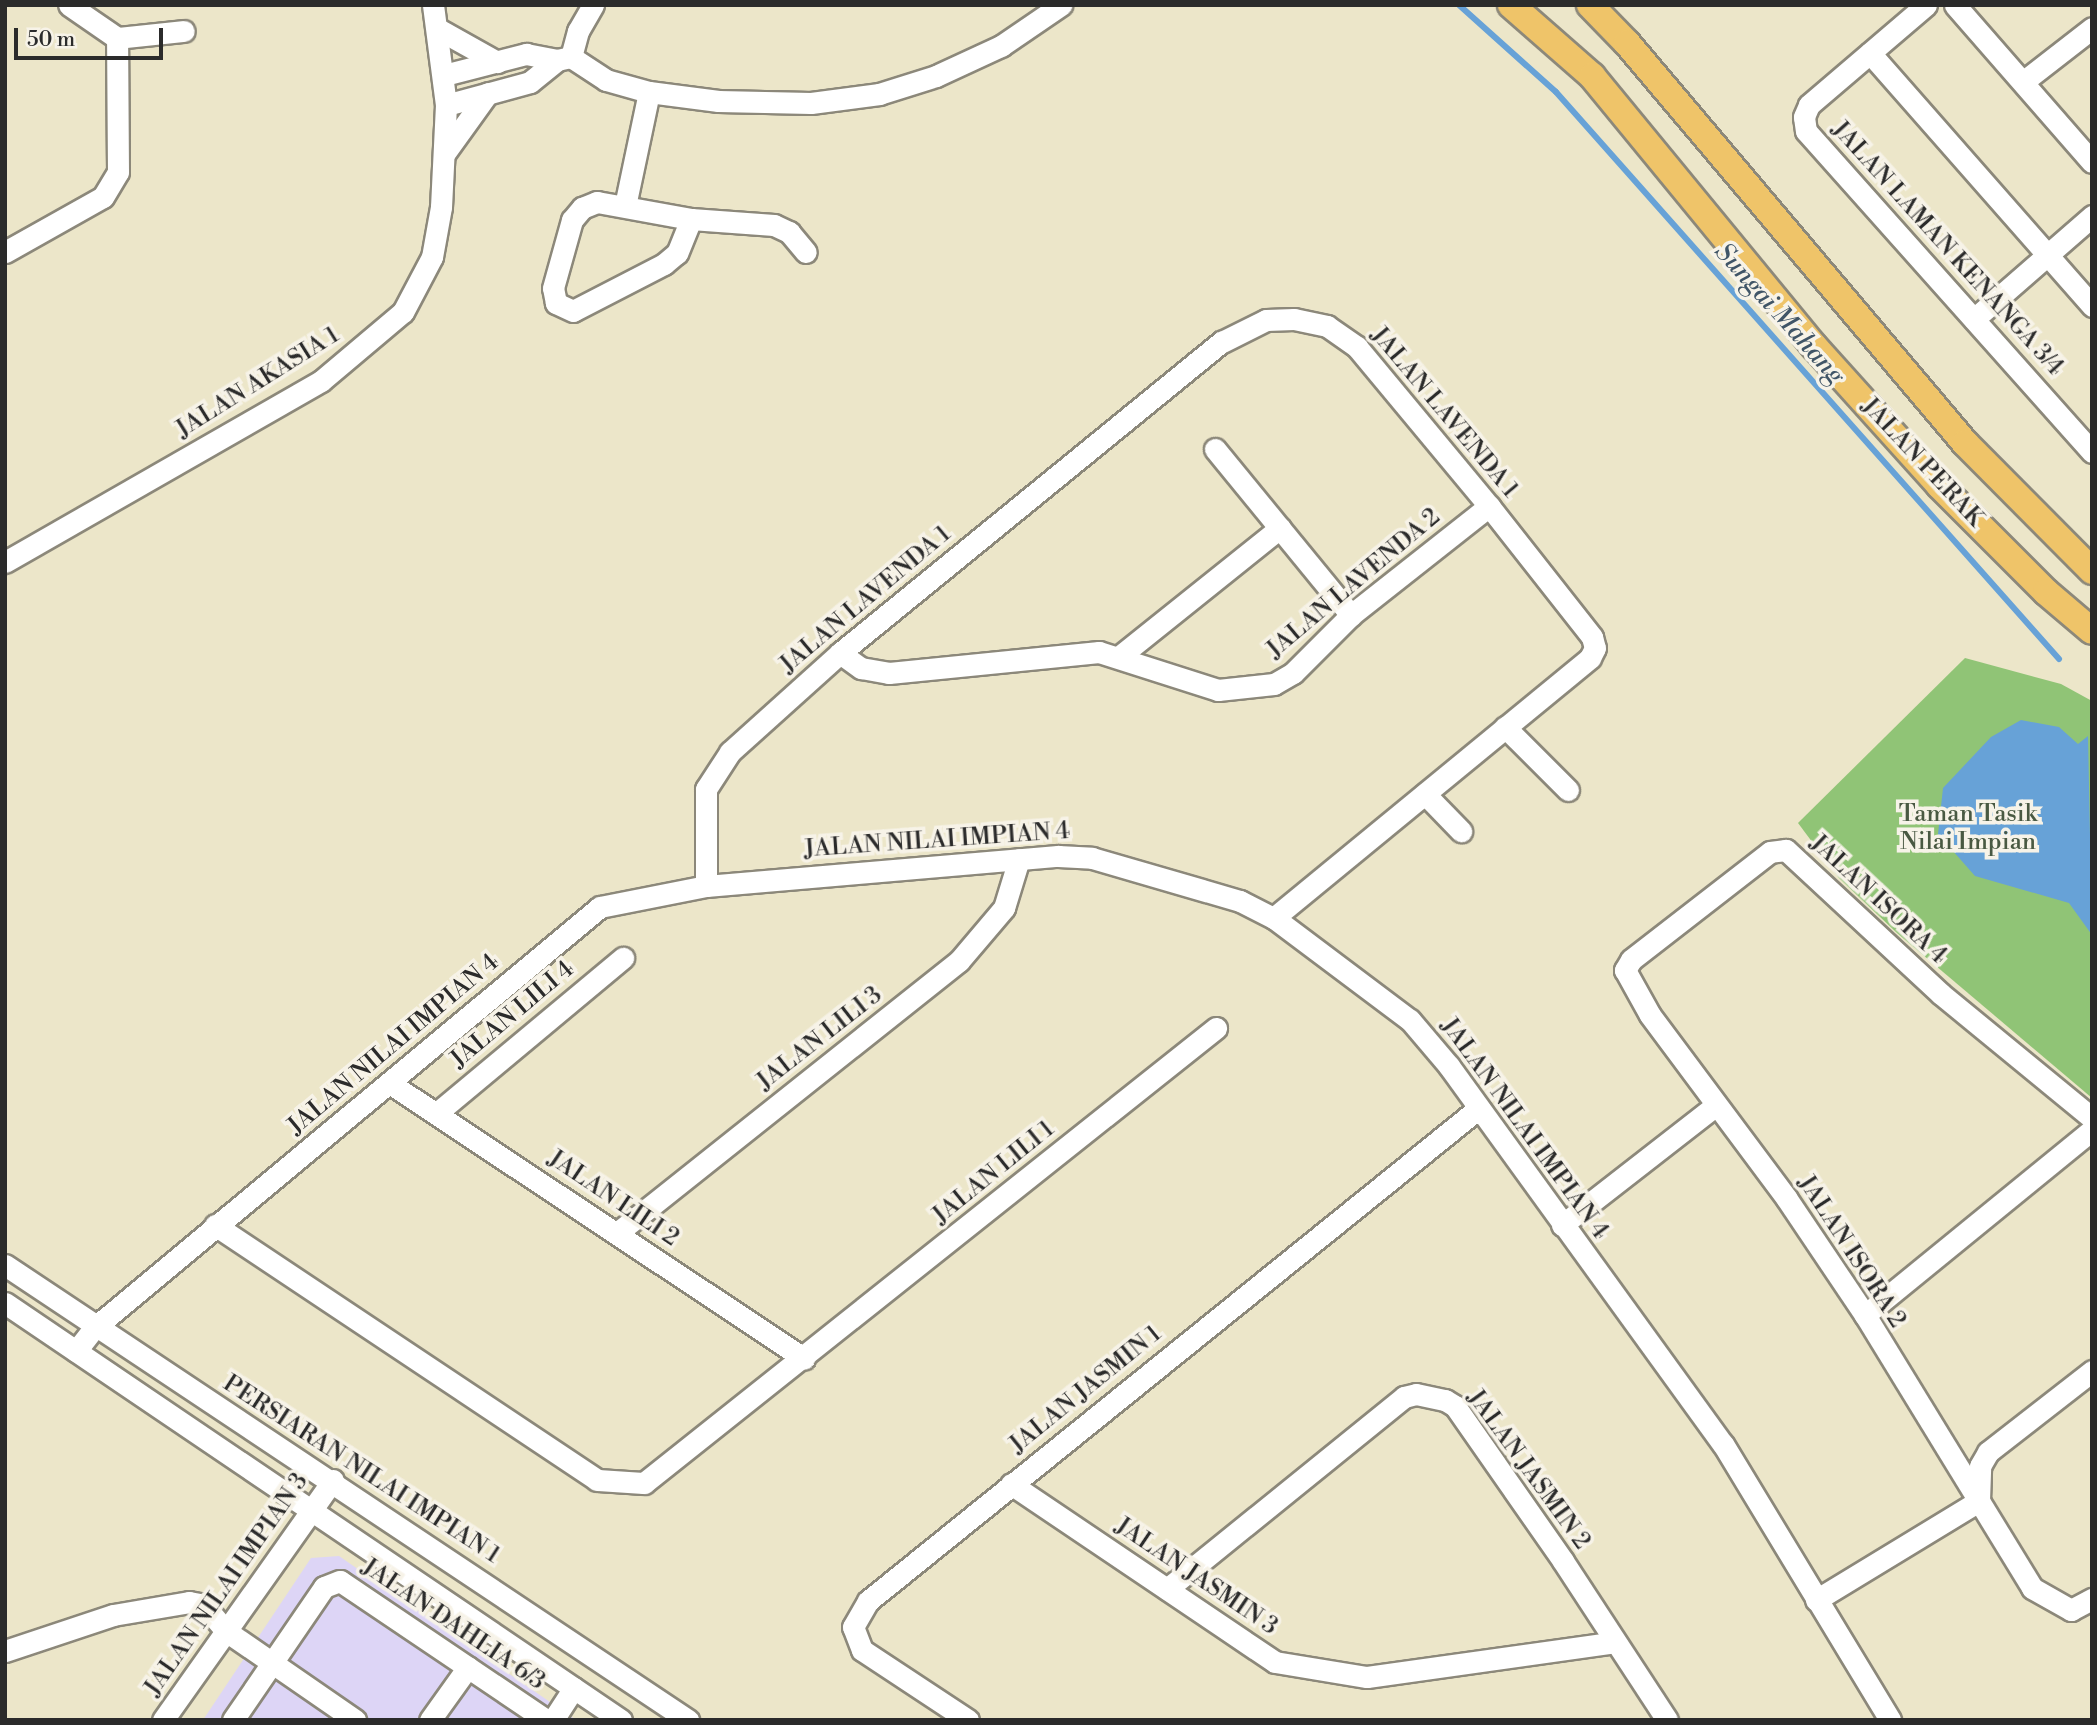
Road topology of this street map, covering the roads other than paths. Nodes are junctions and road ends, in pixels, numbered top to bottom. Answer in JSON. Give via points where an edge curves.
{"nodes":[{"id":1,"x":69,"y":5,"type":"edge"},
{"id":2,"x":433,"y":5,"type":"edge"},
{"id":3,"x":593,"y":5,"type":"edge"},
{"id":4,"x":1061,"y":5,"type":"edge"},
{"id":5,"x":1511,"y":5,"type":"edge"},
{"id":6,"x":1590,"y":5,"type":"edge"},
{"id":7,"x":1926,"y":5,"type":"edge"},
{"id":8,"x":1963,"y":8,"type":"edge"},
{"id":9,"x":2092,"y":28,"type":"edge"},
{"id":10,"x":438,"y":29,"type":"junction"},
{"id":11,"x":184,"y":31,"type":"dead end"},
{"id":12,"x":117,"y":38,"type":"junction"},
{"id":13,"x":1870,"y":53,"type":"junction"},
{"id":14,"x":564,"y":59,"type":"junction"},
{"id":15,"x":496,"y":62,"type":"junction"},
{"id":16,"x":444,"y":75,"type":"junction"},
{"id":17,"x":2024,"y":81,"type":"junction"},
{"id":18,"x":649,"y":92,"type":"junction"},
{"id":19,"x":488,"y":93,"type":"junction"},
{"id":20,"x":446,"y":104,"type":"junction"},
{"id":21,"x":444,"y":154,"type":"junction"},
{"id":22,"x":2091,"y":159,"type":"edge"},
{"id":23,"x":625,"y":206,"type":"junction"},
{"id":24,"x":2092,"y":216,"type":"edge"},
{"id":25,"x":691,"y":219,"type":"junction"},
{"id":26,"x":5,"y":252,"type":"edge"},
{"id":27,"x":806,"y":252,"type":"dead end"},
{"id":28,"x":2047,"y":255,"type":"junction"},
{"id":29,"x":2092,"y":306,"type":"edge"},
{"id":30,"x":1974,"y":319,"type":"junction"},
{"id":31,"x":1215,"y":449,"type":"dead end"},
{"id":32,"x":2092,"y":452,"type":"edge"},
{"id":33,"x":1489,"y":506,"type":"junction"},
{"id":34,"x":1280,"y":528,"type":"junction"},
{"id":35,"x":5,"y":562,"type":"edge"},
{"id":36,"x":2092,"y":571,"type":"edge"},
{"id":37,"x":1351,"y":615,"type":"junction"},
{"id":38,"x":2092,"y":631,"type":"edge"},
{"id":39,"x":840,"y":653,"type":"junction"},
{"id":40,"x":1120,"y":656,"type":"junction"},
{"id":41,"x":1505,"y":727,"type":"junction"},
{"id":42,"x":1568,"y":790,"type":"dead end"},
{"id":43,"x":1425,"y":794,"type":"junction"},
{"id":44,"x":1461,"y":831,"type":"dead end"},
{"id":45,"x":1018,"y":859,"type":"junction"},
{"id":46,"x":706,"y":886,"type":"junction"},
{"id":47,"x":1274,"y":918,"type":"junction"},
{"id":48,"x":623,"y":958,"type":"dead end"},
{"id":49,"x":1625,"y":970,"type":"joint"},
{"id":50,"x":1216,"y":1028,"type":"dead end"},
{"id":51,"x":391,"y":1084,"type":"junction"},
{"id":52,"x":1716,"y":1105,"type":"junction"},
{"id":53,"x":1479,"y":1108,"type":"junction"},
{"id":54,"x":438,"y":1112,"type":"junction"},
{"id":55,"x":2092,"y":1118,"type":"edge"},
{"id":56,"x":2092,"y":1130,"type":"edge"},
{"id":57,"x":215,"y":1225,"type":"junction"},
{"id":58,"x":1562,"y":1225,"type":"junction"},
{"id":59,"x":617,"y":1233,"type":"junction"},
{"id":60,"x":5,"y":1265,"type":"edge"},
{"id":61,"x":5,"y":1303,"type":"edge"},
{"id":62,"x":1865,"y":1315,"type":"junction"},
{"id":63,"x":94,"y":1328,"type":"junction"},
{"id":64,"x":76,"y":1352,"type":"junction"},
{"id":65,"x":804,"y":1358,"type":"junction"},
{"id":66,"x":2092,"y":1371,"type":"edge"},
{"id":67,"x":333,"y":1480,"type":"junction"},
{"id":68,"x":1012,"y":1484,"type":"junction"},
{"id":69,"x":1979,"y":1501,"type":"junction"},
{"id":70,"x":313,"y":1509,"type":"junction"},
{"id":71,"x":1167,"y":1590,"type":"junction"},
{"id":72,"x":2092,"y":1599,"type":"edge"},
{"id":73,"x":1816,"y":1600,"type":"junction"},
{"id":74,"x":226,"y":1631,"type":"junction"},
{"id":75,"x":1616,"y":1642,"type":"junction"},
{"id":76,"x":5,"y":1651,"type":"edge"},
{"id":77,"x":272,"y":1663,"type":"junction"},
{"id":78,"x":468,"y":1667,"type":"junction"},
{"id":79,"x":574,"y":1688,"type":"junction"},
{"id":80,"x":163,"y":1720,"type":"edge"},
{"id":81,"x":233,"y":1720,"type":"edge"},
{"id":82,"x":355,"y":1720,"type":"edge"},
{"id":83,"x":430,"y":1720,"type":"edge"},
{"id":84,"x":546,"y":1720,"type":"edge"},
{"id":85,"x":552,"y":1720,"type":"edge"},
{"id":86,"x":621,"y":1720,"type":"edge"},
{"id":87,"x":688,"y":1720,"type":"edge"},
{"id":88,"x":968,"y":1720,"type":"edge"},
{"id":89,"x":1667,"y":1720,"type":"edge"},
{"id":90,"x":1890,"y":1720,"type":"edge"}],
"edges":[{"from":1,"to":12,"type":"street"},
{"from":2,"to":10,"type":"street","name":"JALAN AKASIA 1"},
{"from":3,"to":14,"type":"street"},
{"from":4,"to":18,"type":"street","via":[[1001,46],[936,76],[879,94],[811,103],[718,101]]},
{"from":5,"to":38,"type":"main road","name":"JALAN PERAK","via":[[1592,76],[1814,346],[1939,485],[2046,592]]},
{"from":6,"to":36,"type":"main road","name":"JALAN PERAK","via":[[1628,43],[1965,443]]},
{"from":7,"to":13,"type":"street","name":"JALAN LAMAN KENANGA 3/4"},
{"from":8,"to":17,"type":"street"},
{"from":9,"to":17,"type":"street"},
{"from":10,"to":15,"type":"street"},
{"from":10,"to":16,"type":"street","name":"JALAN AKASIA 1"},
{"from":11,"to":12,"type":"street"},
{"from":12,"to":26,"type":"street","via":[[119,163],[115,181],[96,202]]},
{"from":13,"to":28,"type":"street"},
{"from":13,"to":30,"type":"street","name":"JALAN LAMAN KENANGA 3/4","via":[[1809,105],[1804,117],[1806,131]]},
{"from":14,"to":15,"type":"street","via":[[532,54]]},
{"from":14,"to":18,"type":"street","via":[[606,80]]},
{"from":14,"to":19,"type":"street","via":[[536,80]]},
{"from":15,"to":16,"type":"street"},
{"from":16,"to":20,"type":"street","name":"JALAN AKASIA 1"},
{"from":17,"to":22,"type":"street"},
{"from":18,"to":23,"type":"street"},
{"from":19,"to":20,"type":"street"},
{"from":19,"to":21,"type":"street"},
{"from":20,"to":21,"type":"street","name":"JALAN AKASIA 1"},
{"from":21,"to":35,"type":"street","name":"JALAN AKASIA 1","via":[[432,257],[414,297],[385,331],[321,381]]},
{"from":23,"to":25,"type":"street"},
{"from":23,"to":25,"type":"street","via":[[589,203],[572,220],[553,288],[561,309],[581,308],[664,264],[677,253]]},
{"from":24,"to":28,"type":"street"},
{"from":25,"to":27,"type":"street","via":[[775,225],[789,232]]},
{"from":28,"to":29,"type":"street"},
{"from":28,"to":30,"type":"street"},
{"from":30,"to":32,"type":"street","name":"JALAN LAMAN KENANGA 3/4"},
{"from":31,"to":34,"type":"street"},
{"from":33,"to":37,"type":"street","name":"JALAN LAVENDA 2"},
{"from":33,"to":39,"type":"street","name":"JALAN LAVENDA 1","via":[[1350,340],[1307,321],[1266,320],[1222,342]]},
{"from":33,"to":41,"type":"street","name":"JALAN LAVENDA 1","via":[[1592,637],[1595,648]]},
{"from":34,"to":37,"type":"street"},
{"from":34,"to":40,"type":"street"},
{"from":37,"to":40,"type":"street","name":"JALAN LAVENDA 2","via":[[1293,673],[1274,684],[1218,690]]},
{"from":39,"to":40,"type":"street","name":"JALAN LAVENDA 2","via":[[862,668],[889,673],[1077,653]]},
{"from":39,"to":46,"type":"street","name":"JALAN LAVENDA 1","via":[[753,730],[714,772],[704,807]]},
{"from":41,"to":42,"type":"street"},
{"from":41,"to":43,"type":"street","name":"JALAN LAVENDA 1"},
{"from":43,"to":44,"type":"street"},
{"from":43,"to":47,"type":"street","name":"JALAN LAVENDA 1"},
{"from":45,"to":46,"type":"street","name":"JALAN NILAI IMPIAN 4"},
{"from":45,"to":47,"type":"street","name":"JALAN NILAI IMPIAN 4","via":[[1092,859],[1223,894]]},
{"from":45,"to":59,"type":"street","name":"JALAN LILI 3","via":[[1004,908],[959,961]]},
{"from":46,"to":51,"type":"street","name":"JALAN NILAI IMPIAN 4","via":[[600,907]]},
{"from":47,"to":53,"type":"street","name":"JALAN NILAI IMPIAN 4","via":[[1389,1001],[1431,1043]]},
{"from":48,"to":54,"type":"street","name":"JALAN LILI 4"},
{"from":49,"to":52,"type":"street","name":"JALAN ISORA 2","via":[[1650,1015]]},
{"from":49,"to":55,"type":"street","name":"JALAN ISORA 4","via":[[1631,960],[1770,852],[1786,850],[1941,995]]},
{"from":50,"to":65,"type":"street","name":"JALAN LILI 1"},
{"from":51,"to":54,"type":"street","name":"JALAN LILI 2"},
{"from":51,"to":57,"type":"street","name":"JALAN NILAI IMPIAN 4"},
{"from":52,"to":58,"type":"street"},
{"from":52,"to":62,"type":"street","name":"JALAN ISORA 2","via":[[1787,1199]]},
{"from":53,"to":58,"type":"street","name":"JALAN NILAI IMPIAN 4"},
{"from":53,"to":68,"type":"street","name":"JALAN JASMIN 1"},
{"from":54,"to":59,"type":"street","name":"JALAN LILI 2"},
{"from":56,"to":62,"type":"street"},
{"from":57,"to":63,"type":"street","name":"JALAN NILAI IMPIAN 4"},
{"from":57,"to":65,"type":"street","name":"JALAN LILI 1","via":[[601,1482],[647,1482]]},
{"from":58,"to":73,"type":"street","name":"JALAN NILAI IMPIAN 4","via":[[1723,1444]]},
{"from":59,"to":65,"type":"street","name":"JALAN LILI 2"},
{"from":60,"to":63,"type":"street","name":"PERSIARAN NILAI IMPIAN 1"},
{"from":61,"to":64,"type":"street"},
{"from":62,"to":69,"type":"street","name":"JALAN ISORA 2"},
{"from":63,"to":64,"type":"street","name":"JALAN NILAI IMPIAN 4"},
{"from":63,"to":67,"type":"street","name":"PERSIARAN NILAI IMPIAN 1"},
{"from":64,"to":70,"type":"street"},
{"from":66,"to":69,"type":"street","via":[[1988,1452],[1980,1466]]},
{"from":67,"to":70,"type":"street","name":"JALAN NILAI IMPIAN 3"},
{"from":67,"to":87,"type":"street","name":"PERSIARAN NILAI IMPIAN 1"},
{"from":68,"to":71,"type":"street","name":"JALAN JASMIN 3"},
{"from":68,"to":88,"type":"street","name":"JALAN JASMIN 1","via":[[867,1601],[853,1627],[862,1650],[874,1660]]},
{"from":69,"to":72,"type":"street","name":"JALAN ISORA 2","via":[[2034,1591],[2076,1610]]},
{"from":69,"to":73,"type":"street"},
{"from":70,"to":74,"type":"street","name":"JALAN NILAI IMPIAN 3"},
{"from":70,"to":79,"type":"street"},
{"from":71,"to":75,"type":"street","name":"JALAN JASMIN 3","via":[[1275,1662],[1367,1676]]},
{"from":71,"to":75,"type":"street","name":"JALAN JASMIN 2","via":[[1404,1397],[1416,1394],[1455,1406]]},
{"from":73,"to":90,"type":"street","name":"JALAN NILAI IMPIAN 4"},
{"from":74,"to":76,"type":"street","via":[[204,1605],[169,1602],[113,1615]]},
{"from":74,"to":77,"type":"street"},
{"from":74,"to":80,"type":"street","name":"JALAN NILAI IMPIAN 3"},
{"from":75,"to":89,"type":"street","name":"JALAN JASMIN 2"},
{"from":77,"to":78,"type":"street","name":"JALAN DAHLIA 6/3","via":[[324,1587],[340,1581]]},
{"from":77,"to":81,"type":"street","name":"JALAN DAHLIA 6/3"},
{"from":77,"to":82,"type":"street"},
{"from":78,"to":83,"type":"street"},
{"from":78,"to":84,"type":"street","name":"JALAN DAHLIA 6/3"},
{"from":79,"to":85,"type":"street"},
{"from":79,"to":86,"type":"street"}]}
